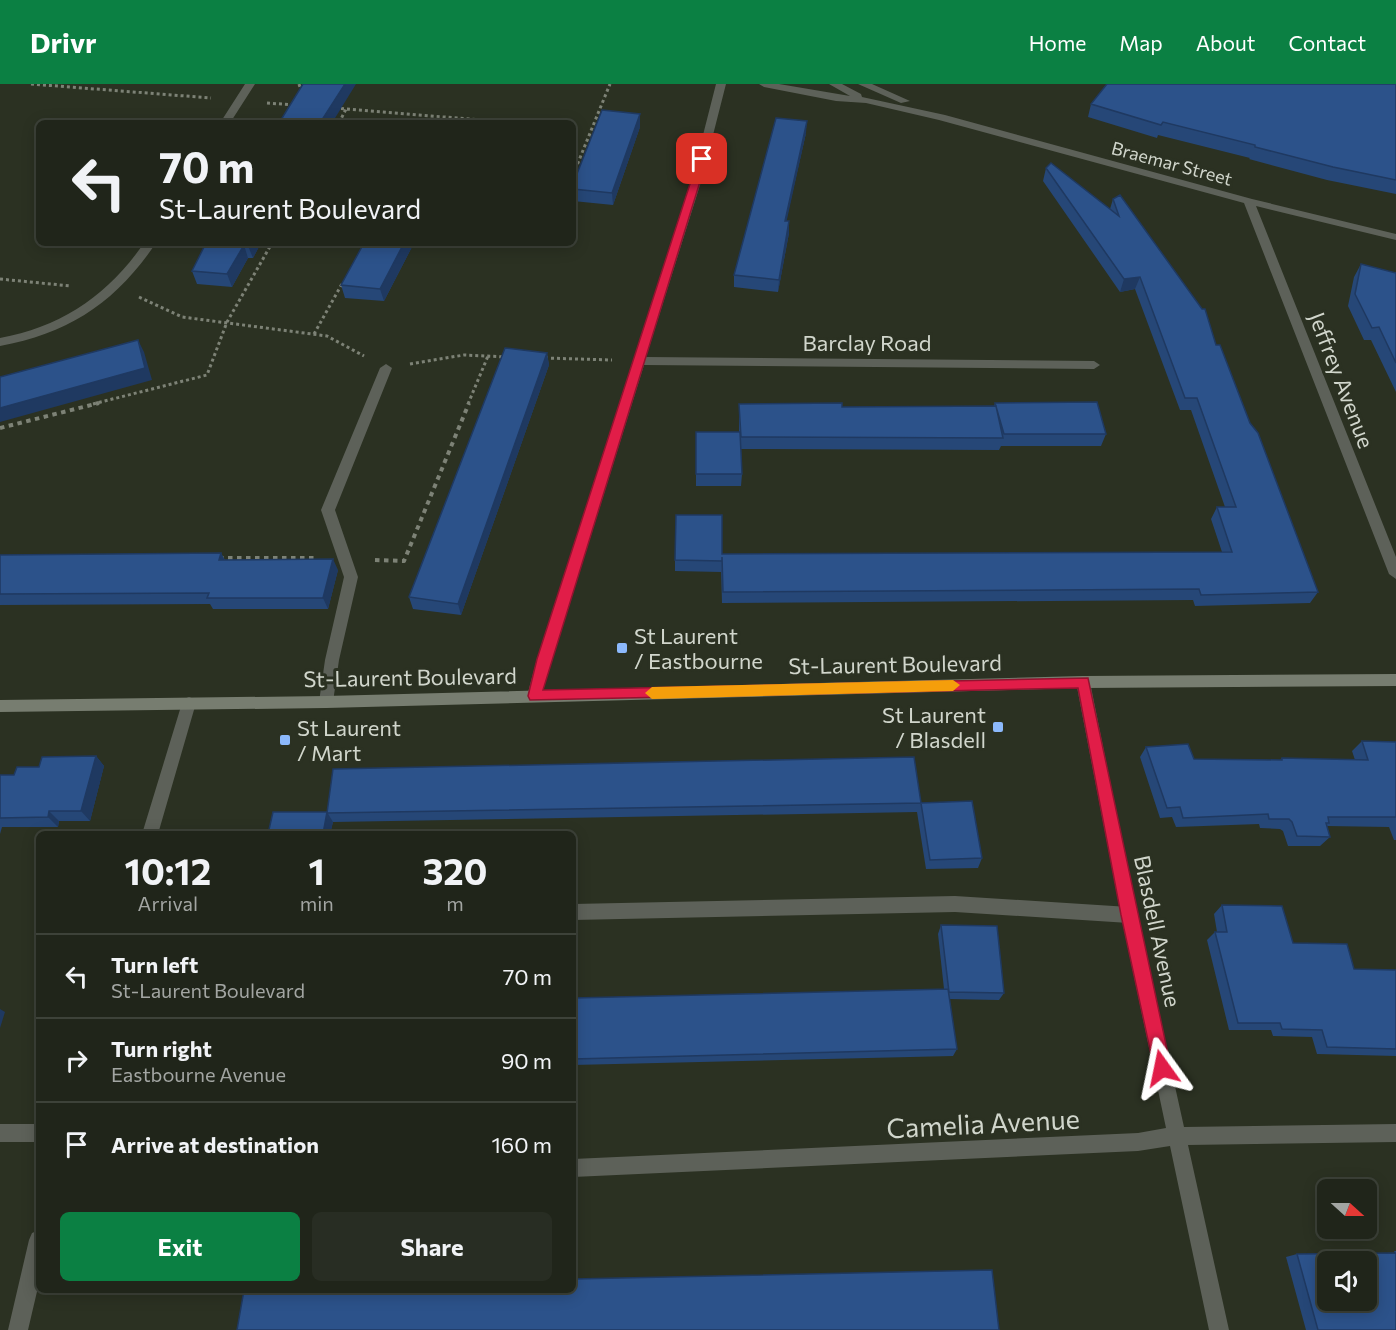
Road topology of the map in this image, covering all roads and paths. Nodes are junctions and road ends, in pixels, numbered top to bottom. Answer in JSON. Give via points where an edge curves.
{"nodes":[{"id":1,"x":31,"y":84,"type":"edge"},
{"id":2,"x":249,"y":84,"type":"edge"},
{"id":3,"x":299,"y":84,"type":"edge"},
{"id":4,"x":610,"y":84,"type":"edge"},
{"id":5,"x":721,"y":84,"type":"edge"},
{"id":6,"x":764,"y":84,"type":"edge"},
{"id":7,"x":834,"y":84,"type":"edge"},
{"id":8,"x":862,"y":84,"type":"edge"},
{"id":9,"x":885,"y":84,"type":"edge"},
{"id":10,"x":302,"y":95,"type":"edge"},
{"id":11,"x":866,"y":100,"type":"junction"},
{"id":12,"x":239,"y":101,"type":"junction"},
{"id":13,"x":305,"y":106,"type":"edge"},
{"id":14,"x":920,"y":107,"type":"junction"},
{"id":15,"x":326,"y":108,"type":"edge"},
{"id":16,"x":346,"y":109,"type":"junction"},
{"id":17,"x":941,"y":117,"type":"junction"},
{"id":18,"x":227,"y":120,"type":"edge"},
{"id":19,"x":340,"y":120,"type":"edge"},
{"id":20,"x":480,"y":120,"type":"edge"},
{"id":21,"x":576,"y":168,"type":"edge"},
{"id":22,"x":1249,"y":201,"type":"junction"},
{"id":23,"x":1396,"y":237,"type":"edge"},
{"id":24,"x":148,"y":246,"type":"edge"},
{"id":25,"x":270,"y":246,"type":"edge"},
{"id":26,"x":348,"y":273,"type":"edge"},
{"id":27,"x":0,"y":279,"type":"edge"},
{"id":28,"x":116,"y":286,"type":"junction"},
{"id":29,"x":227,"y":322,"type":"junction"},
{"id":30,"x":314,"y":334,"type":"junction"},
{"id":31,"x":0,"y":342,"type":"edge"},
{"id":32,"x":488,"y":356,"type":"junction"},
{"id":33,"x":510,"y":357,"type":"edge"},
{"id":34,"x":542,"y":358,"type":"edge"},
{"id":35,"x":640,"y":361,"type":"junction"},
{"id":36,"x":1094,"y":365,"type":"dead end"},
{"id":37,"x":386,"y":368,"type":"junction"},
{"id":38,"x":0,"y":428,"type":"edge"},
{"id":39,"x":214,"y":558,"type":"edge"},
{"id":40,"x":345,"y":559,"type":"junction"},
{"id":41,"x":1396,"y":574,"type":"edge"},
{"id":42,"x":1396,"y":680,"type":"edge"},
{"id":43,"x":1083,"y":682,"type":"junction"},
{"id":44,"x":534,"y":696,"type":"junction"},
{"id":45,"x":326,"y":702,"type":"junction"},
{"id":46,"x":189,"y":703,"type":"junction"},
{"id":47,"x":0,"y":706,"type":"edge"},
{"id":48,"x":151,"y":831,"type":"edge"},
{"id":49,"x":576,"y":912,"type":"edge"},
{"id":50,"x":1129,"y":915,"type":"junction"},
{"id":51,"x":0,"y":1133,"type":"edge"},
{"id":52,"x":36,"y":1133,"type":"edge"},
{"id":53,"x":1396,"y":1133,"type":"edge"},
{"id":54,"x":1177,"y":1136,"type":"junction"},
{"id":55,"x":576,"y":1168,"type":"edge"},
{"id":56,"x":36,"y":1253,"type":"edge"},
{"id":57,"x":18,"y":1330,"type":"edge"},
{"id":58,"x":1219,"y":1330,"type":"edge"}],
"edges":[{"from":1,"to":12,"type":"path"},
{"from":2,"to":12,"type":"street"},
{"from":3,"to":10,"type":"path"},
{"from":4,"to":21,"type":"path"},
{"from":5,"to":35,"type":"street","via":[[696,182]]},
{"from":6,"to":11,"type":"street","name":"Braemar Street"},
{"from":7,"to":11,"type":"street","name":"Braemar Street"},
{"from":8,"to":14,"type":"street","name":"Braemar Street"},
{"from":9,"to":14,"type":"street","name":"Braemar Street"},
{"from":11,"to":17,"type":"street","name":"Braemar Street"},
{"from":12,"to":13,"type":"path"},
{"from":12,"to":18,"type":"street"},
{"from":14,"to":17,"type":"street","name":"Braemar Street"},
{"from":15,"to":16,"type":"path"},
{"from":16,"to":19,"type":"path"},
{"from":16,"to":20,"type":"path"},
{"from":17,"to":22,"type":"street","name":"Braemar Street"},
{"from":22,"to":23,"type":"street","name":"Braemar Street"},
{"from":22,"to":41,"type":"street","name":"Jeffrey Avenue"},
{"from":24,"to":28,"type":"street"},
{"from":25,"to":29,"type":"path"},
{"from":26,"to":30,"type":"path"},
{"from":27,"to":28,"type":"path"},
{"from":28,"to":29,"type":"path","via":[[182,316]]},
{"from":28,"to":31,"type":"street","via":[[96,303],[44,333]]},
{"from":29,"to":30,"type":"path"},
{"from":29,"to":38,"type":"path","via":[[207,375]]},
{"from":30,"to":37,"type":"path","via":[[327,336]]},
{"from":32,"to":33,"type":"path"},
{"from":32,"to":37,"type":"path","via":[[464,355]]},
{"from":32,"to":40,"type":"path","via":[[404,561]]},
{"from":34,"to":35,"type":"path"},
{"from":35,"to":36,"type":"street","name":"Barclay Road"},
{"from":35,"to":44,"type":"street"},
{"from":37,"to":40,"type":"street","via":[[328,510]]},
{"from":39,"to":40,"type":"path"},
{"from":40,"to":45,"type":"street","via":[[351,577]]},
{"from":42,"to":43,"type":"street","name":"St-Laurent Boulevard"},
{"from":43,"to":44,"type":"street","name":"St-Laurent Boulevard"},
{"from":43,"to":50,"type":"street","name":"Blasdell Avenue"},
{"from":44,"to":45,"type":"street","name":"St-Laurent Boulevard"},
{"from":45,"to":46,"type":"street","name":"St-Laurent Boulevard"},
{"from":46,"to":47,"type":"street","name":"St-Laurent Boulevard"},
{"from":46,"to":48,"type":"street"},
{"from":49,"to":50,"type":"street","via":[[955,904]]},
{"from":50,"to":54,"type":"street","name":"Blasdell Avenue"},
{"from":51,"to":52,"type":"street"},
{"from":53,"to":54,"type":"street","name":"Camelia Avenue"},
{"from":54,"to":55,"type":"street","name":"Camelia Avenue","via":[[1138,1142]]},
{"from":54,"to":58,"type":"street","name":"Blasdell Avenue"},
{"from":56,"to":57,"type":"street"}]}
